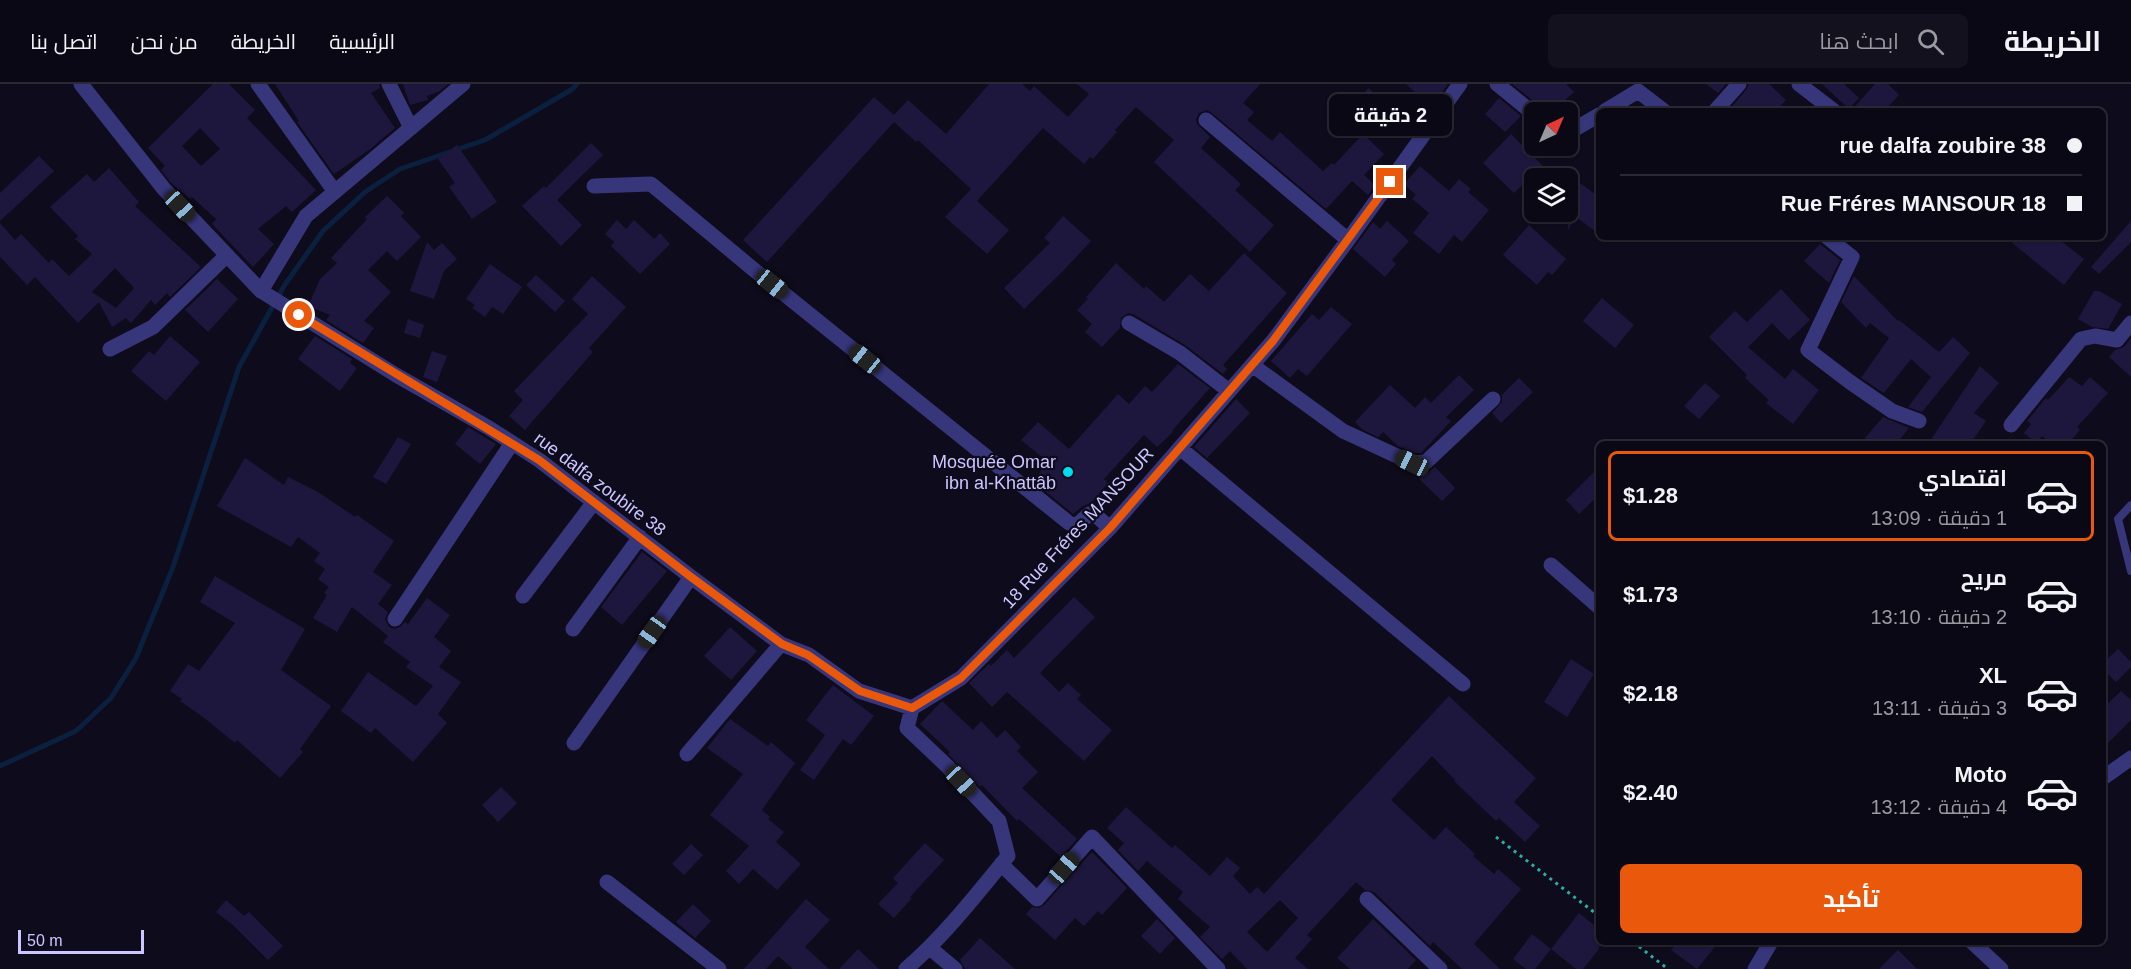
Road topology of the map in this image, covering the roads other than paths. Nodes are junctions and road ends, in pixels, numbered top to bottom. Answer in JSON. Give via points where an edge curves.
{"nodes":[{"id":1,"x":81,"y":84,"type":"edge"},
{"id":2,"x":258,"y":84,"type":"edge"},
{"id":3,"x":389,"y":84,"type":"edge"},
{"id":4,"x":463,"y":84,"type":"edge"},
{"id":5,"x":1460,"y":84,"type":"edge"},
{"id":6,"x":1497,"y":84,"type":"edge"},
{"id":7,"x":1739,"y":84,"type":"edge"},
{"id":8,"x":1799,"y":84,"type":"edge"},
{"id":9,"x":1524,"y":106,"type":"edge"},
{"id":10,"x":1610,"y":108,"type":"edge"},
{"id":11,"x":1660,"y":108,"type":"edge"},
{"id":12,"x":1718,"y":108,"type":"edge"},
{"id":13,"x":1830,"y":108,"type":"edge"},
{"id":14,"x":1596,"y":117,"type":"edge"},
{"id":15,"x":1206,"y":120,"type":"dead end"},
{"id":16,"x":1578,"y":127,"type":"edge"},
{"id":17,"x":411,"y":128,"type":"junction"},
{"id":18,"x":594,"y":186,"type":"dead end"},
{"id":19,"x":335,"y":192,"type":"junction"},
{"id":20,"x":1348,"y":240,"type":"junction"},
{"id":21,"x":1831,"y":240,"type":"edge"},
{"id":22,"x":227,"y":255,"type":"junction"},
{"id":23,"x":261,"y":291,"type":"junction"},
{"id":24,"x":1129,"y":322,"type":"dead end"},
{"id":25,"x":2131,"y":323,"type":"edge"},
{"id":26,"x":110,"y":349,"type":"dead end"},
{"id":27,"x":1252,"y":365,"type":"junction"},
{"id":28,"x":1229,"y":391,"type":"junction"},
{"id":29,"x":1493,"y":399,"type":"dead end"},
{"id":30,"x":1919,"y":421,"type":"dead end"},
{"id":31,"x":2011,"y":425,"type":"dead end"},
{"id":32,"x":512,"y":443,"type":"junction"},
{"id":33,"x":1180,"y":448,"type":"junction"},
{"id":34,"x":594,"y":502,"type":"junction"},
{"id":35,"x":2131,"y":505,"type":"edge"},
{"id":36,"x":1110,"y":528,"type":"junction"},
{"id":37,"x":640,"y":537,"type":"junction"},
{"id":38,"x":1551,"y":565,"type":"dead end"},
{"id":39,"x":2131,"y":571,"type":"edge"},
{"id":40,"x":691,"y":577,"type":"junction"},
{"id":41,"x":523,"y":596,"type":"dead end"},
{"id":42,"x":1596,"y":604,"type":"edge"},
{"id":43,"x":395,"y":620,"type":"dead end"},
{"id":44,"x":573,"y":628,"type":"dead end"},
{"id":45,"x":782,"y":644,"type":"junction"},
{"id":46,"x":1463,"y":684,"type":"dead end"},
{"id":47,"x":912,"y":708,"type":"junction"},
{"id":48,"x":574,"y":743,"type":"dead end"},
{"id":49,"x":687,"y":754,"type":"dead end"},
{"id":50,"x":2131,"y":758,"type":"edge"},
{"id":51,"x":2106,"y":776,"type":"edge"},
{"id":52,"x":1001,"y":864,"type":"junction"},
{"id":53,"x":607,"y":882,"type":"dead end"},
{"id":54,"x":1367,"y":899,"type":"dead end"},
{"id":55,"x":1769,"y":945,"type":"edge"},
{"id":56,"x":1975,"y":945,"type":"edge"},
{"id":57,"x":930,"y":948,"type":"junction"},
{"id":58,"x":719,"y":969,"type":"edge"},
{"id":59,"x":906,"y":969,"type":"edge"},
{"id":60,"x":955,"y":969,"type":"edge"},
{"id":61,"x":1218,"y":969,"type":"edge"},
{"id":62,"x":1440,"y":969,"type":"edge"},
{"id":63,"x":1755,"y":969,"type":"edge"},
{"id":64,"x":2001,"y":969,"type":"edge"}],
"edges":[{"from":1,"to":22,"type":"street","name":"rue dalfa zoubire 38","via":[[165,189]]},
{"from":2,"to":19,"type":"street"},
{"from":3,"to":17,"type":"street"},
{"from":4,"to":17,"type":"street"},
{"from":5,"to":20,"type":"street","name":"18 Rue Fréres MANSOUR"},
{"from":6,"to":9,"type":"street"},
{"from":7,"to":12,"type":"street"},
{"from":8,"to":13,"type":"street"},
{"from":10,"to":11,"type":"street","via":[[1638,91]]},
{"from":14,"to":16,"type":"street"},
{"from":15,"to":20,"type":"street"},
{"from":17,"to":19,"type":"street"},
{"from":18,"to":36,"type":"street","via":[[651,184],[1069,524],[1077,525],[1093,513]]},
{"from":19,"to":23,"type":"street","via":[[306,216]]},
{"from":20,"to":27,"type":"street","name":"18 Rue Fréres MANSOUR"},
{"from":21,"to":30,"type":"street","via":[[1852,257],[1808,350],[1892,411]]},
{"from":22,"to":23,"type":"street","name":"rue dalfa zoubire 38"},
{"from":22,"to":26,"type":"street","via":[[153,327]]},
{"from":23,"to":32,"type":"street","name":"rue dalfa zoubire 38"},
{"from":24,"to":28,"type":"street","via":[[1180,353]]},
{"from":25,"to":31,"type":"street","via":[[2117,340],[2095,336],[2081,339]]},
{"from":27,"to":28,"type":"street","name":"18 Rue Fréres MANSOUR"},
{"from":27,"to":29,"type":"street","via":[[1343,431],[1412,463],[1426,462]]},
{"from":28,"to":33,"type":"street","name":"18 Rue Fréres MANSOUR"},
{"from":32,"to":34,"type":"street","name":"rue dalfa zoubire 38"},
{"from":32,"to":43,"type":"street"},
{"from":33,"to":36,"type":"street","name":"18 Rue Fréres MANSOUR"},
{"from":33,"to":46,"type":"street"},
{"from":34,"to":37,"type":"street","name":"rue dalfa zoubire 38"},
{"from":34,"to":41,"type":"street"},
{"from":35,"to":39,"type":"lane","via":[[2118,519]]},
{"from":36,"to":47,"type":"street","name":"18 Rue Fréres MANSOUR","via":[[961,678]]},
{"from":37,"to":40,"type":"street","name":"rue dalfa zoubire 38"},
{"from":37,"to":44,"type":"street"},
{"from":38,"to":42,"type":"street"},
{"from":40,"to":45,"type":"street","name":"rue dalfa zoubire 38"},
{"from":40,"to":48,"type":"street"},
{"from":45,"to":47,"type":"street","name":"rue dalfa zoubire 38","via":[[808,655],[860,691]]},
{"from":45,"to":49,"type":"street"},
{"from":47,"to":52,"type":"street","via":[[907,728],[999,821],[1008,856]]},
{"from":50,"to":51,"type":"street"},
{"from":52,"to":57,"type":"street"},
{"from":52,"to":61,"type":"street","via":[[1037,899],[1092,837]]},
{"from":53,"to":58,"type":"street"},
{"from":54,"to":62,"type":"street"},
{"from":55,"to":63,"type":"street"},
{"from":56,"to":64,"type":"street"},
{"from":57,"to":59,"type":"street"},
{"from":57,"to":60,"type":"street"}]}
